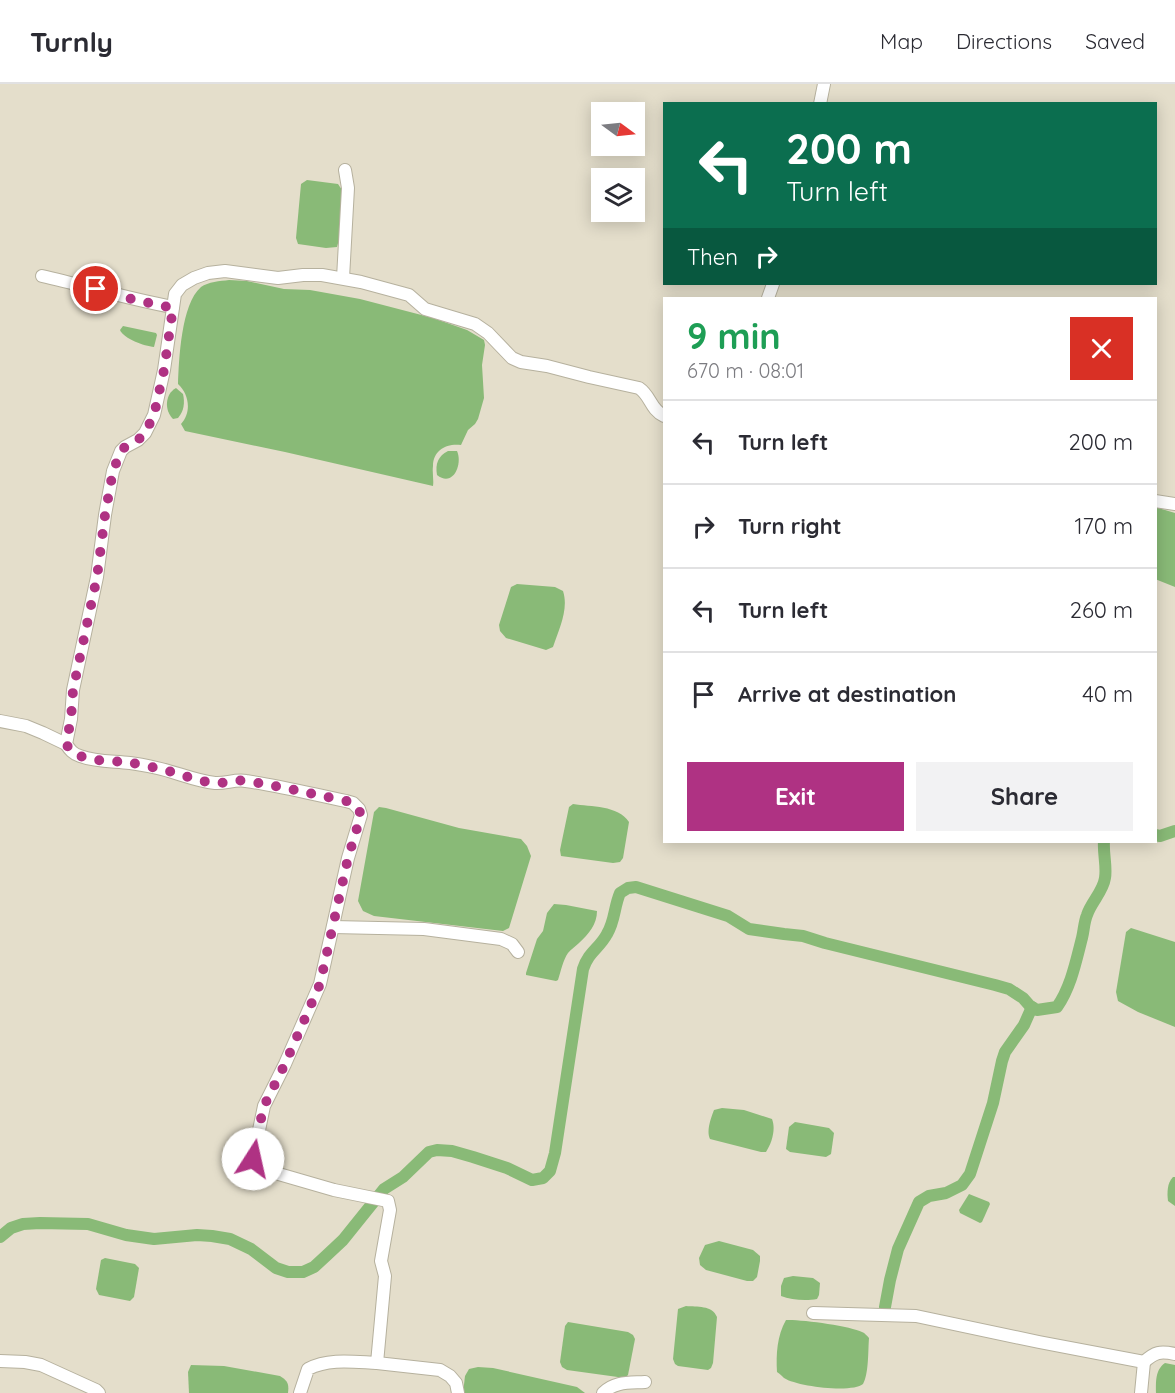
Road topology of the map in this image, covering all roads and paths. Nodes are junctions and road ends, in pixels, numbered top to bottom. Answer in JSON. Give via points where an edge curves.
{"nodes":[{"id":1,"x":824,"y":84,"type":"edge"},
{"id":2,"x":820,"y":102,"type":"edge"},
{"id":3,"x":345,"y":170,"type":"dead end"},
{"id":4,"x":42,"y":276,"type":"dead end"},
{"id":5,"x":344,"y":279,"type":"junction"},
{"id":6,"x":173,"y":308,"type":"junction"},
{"id":7,"x":663,"y":416,"type":"edge"},
{"id":8,"x":1157,"y":501,"type":"edge"},
{"id":9,"x":1175,"y":504,"type":"edge"},
{"id":10,"x":0,"y":721,"type":"edge"},
{"id":11,"x":66,"y":744,"type":"junction"},
{"id":12,"x":333,"y":927,"type":"junction"},
{"id":13,"x":518,"y":952,"type":"dead end"},
{"id":14,"x":813,"y":1313,"type":"dead end"},
{"id":15,"x":1175,"y":1353,"type":"edge"},
{"id":16,"x":0,"y":1361,"type":"edge"},
{"id":17,"x":1144,"y":1362,"type":"junction"},
{"id":18,"x":377,"y":1363,"type":"junction"},
{"id":19,"x":645,"y":1382,"type":"dead end"},
{"id":20,"x":99,"y":1393,"type":"edge"},
{"id":21,"x":300,"y":1393,"type":"edge"},
{"id":22,"x":458,"y":1393,"type":"edge"},
{"id":23,"x":603,"y":1393,"type":"edge"},
{"id":24,"x":1141,"y":1393,"type":"edge"}],
"edges":[{"from":1,"to":2,"type":"street"},
{"from":3,"to":5,"type":"street","via":[[348,188]]},
{"from":4,"to":6,"type":"street"},
{"from":5,"to":6,"type":"street","via":[[322,275],[278,278],[225,271],[208,273],[182,285],[175,294]]},
{"from":5,"to":7,"type":"street","via":[[409,294],[425,309],[475,324],[521,362],[639,388]]},
{"from":6,"to":11,"type":"street","via":[[154,415],[145,433],[121,451],[113,471]]},
{"from":8,"to":9,"type":"street"},
{"from":10,"to":11,"type":"street","via":[[26,726]]},
{"from":11,"to":12,"type":"street","via":[[77,755],[97,760],[158,768],[213,783],[243,780],[353,803],[361,815]]},
{"from":12,"to":13,"type":"street","via":[[424,929],[501,939]]},
{"from":12,"to":18,"type":"street","via":[[316,995],[264,1106],[253,1159],[258,1168],[388,1201]]},
{"from":14,"to":17,"type":"street","via":[[916,1316]]},
{"from":15,"to":17,"type":"street","via":[[1153,1354]]},
{"from":16,"to":20,"type":"street","via":[[41,1365]]},
{"from":17,"to":24,"type":"street"},
{"from":18,"to":21,"type":"street","via":[[319,1363],[308,1369]]},
{"from":18,"to":22,"type":"street","via":[[440,1370],[456,1383]]},
{"from":19,"to":23,"type":"street","via":[[617,1384]]}]}
